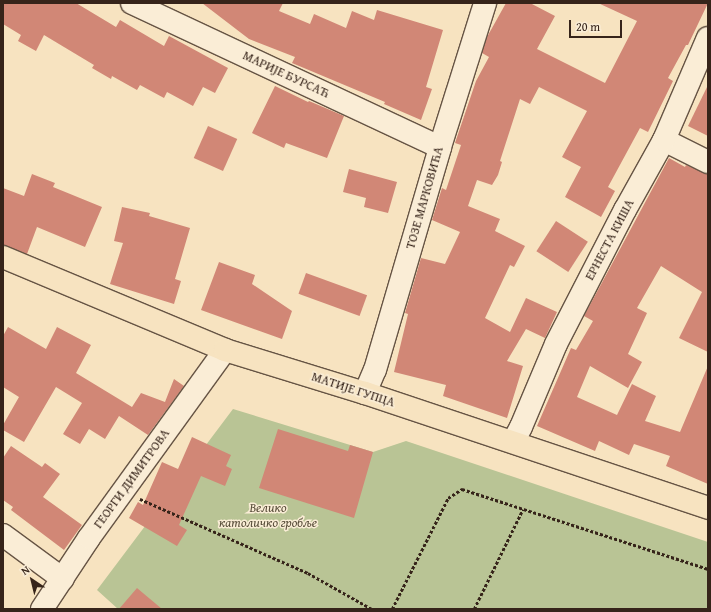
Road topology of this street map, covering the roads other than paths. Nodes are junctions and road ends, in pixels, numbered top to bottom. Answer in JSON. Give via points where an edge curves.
{"nodes":[{"id":1,"x":132,"y":3,"type":"edge"},
{"id":2,"x":484,"y":3,"type":"edge"},
{"id":3,"x":708,"y":38,"type":"edge"},
{"id":4,"x":664,"y":140,"type":"junction"},
{"id":5,"x":440,"y":147,"type":"junction"},
{"id":6,"x":708,"y":162,"type":"edge"},
{"id":7,"x":3,"y":257,"type":"edge"},
{"id":8,"x":225,"y":350,"type":"junction"},
{"id":9,"x":365,"y":393,"type":"junction"},
{"id":10,"x":513,"y":442,"type":"junction"},
{"id":11,"x":708,"y":508,"type":"edge"},
{"id":12,"x":3,"y":535,"type":"edge"},
{"id":13,"x":63,"y":579,"type":"junction"},
{"id":14,"x":42,"y":609,"type":"edge"}],
"edges":[{"from":1,"to":5,"type":"street","name":"МАРИЈЕ БУРСАЋ"},
{"from":2,"to":5,"type":"street","name":"ТОЗЕ МАРКОВИЋА"},
{"from":3,"to":4,"type":"street","name":"ЕРНЕСТА КИША"},
{"from":4,"to":6,"type":"street"},
{"from":4,"to":10,"type":"street","name":"ЕРНЕСТА КИША","via":[[556,344]]},
{"from":5,"to":9,"type":"street","name":"ТОЗЕ МАРКОВИЋА","via":[[375,370]]},
{"from":7,"to":8,"type":"main road","name":"МАТИЈЕ ГУПЦА"},
{"from":8,"to":9,"type":"main road","name":"МАТИЈЕ ГУПЦА"},
{"from":8,"to":13,"type":"street","name":"ГЕОРГИ ДИМИТРОВА","via":[[89,538]]},
{"from":9,"to":10,"type":"main road","name":"МАТИЈЕ ГУПЦА"},
{"from":10,"to":11,"type":"main road","name":"МАТИЈЕ ГУПЦА"},
{"from":12,"to":13,"type":"street"},
{"from":13,"to":14,"type":"street","name":"ГЕОРГИ ДИМИТРОВА"}]}
